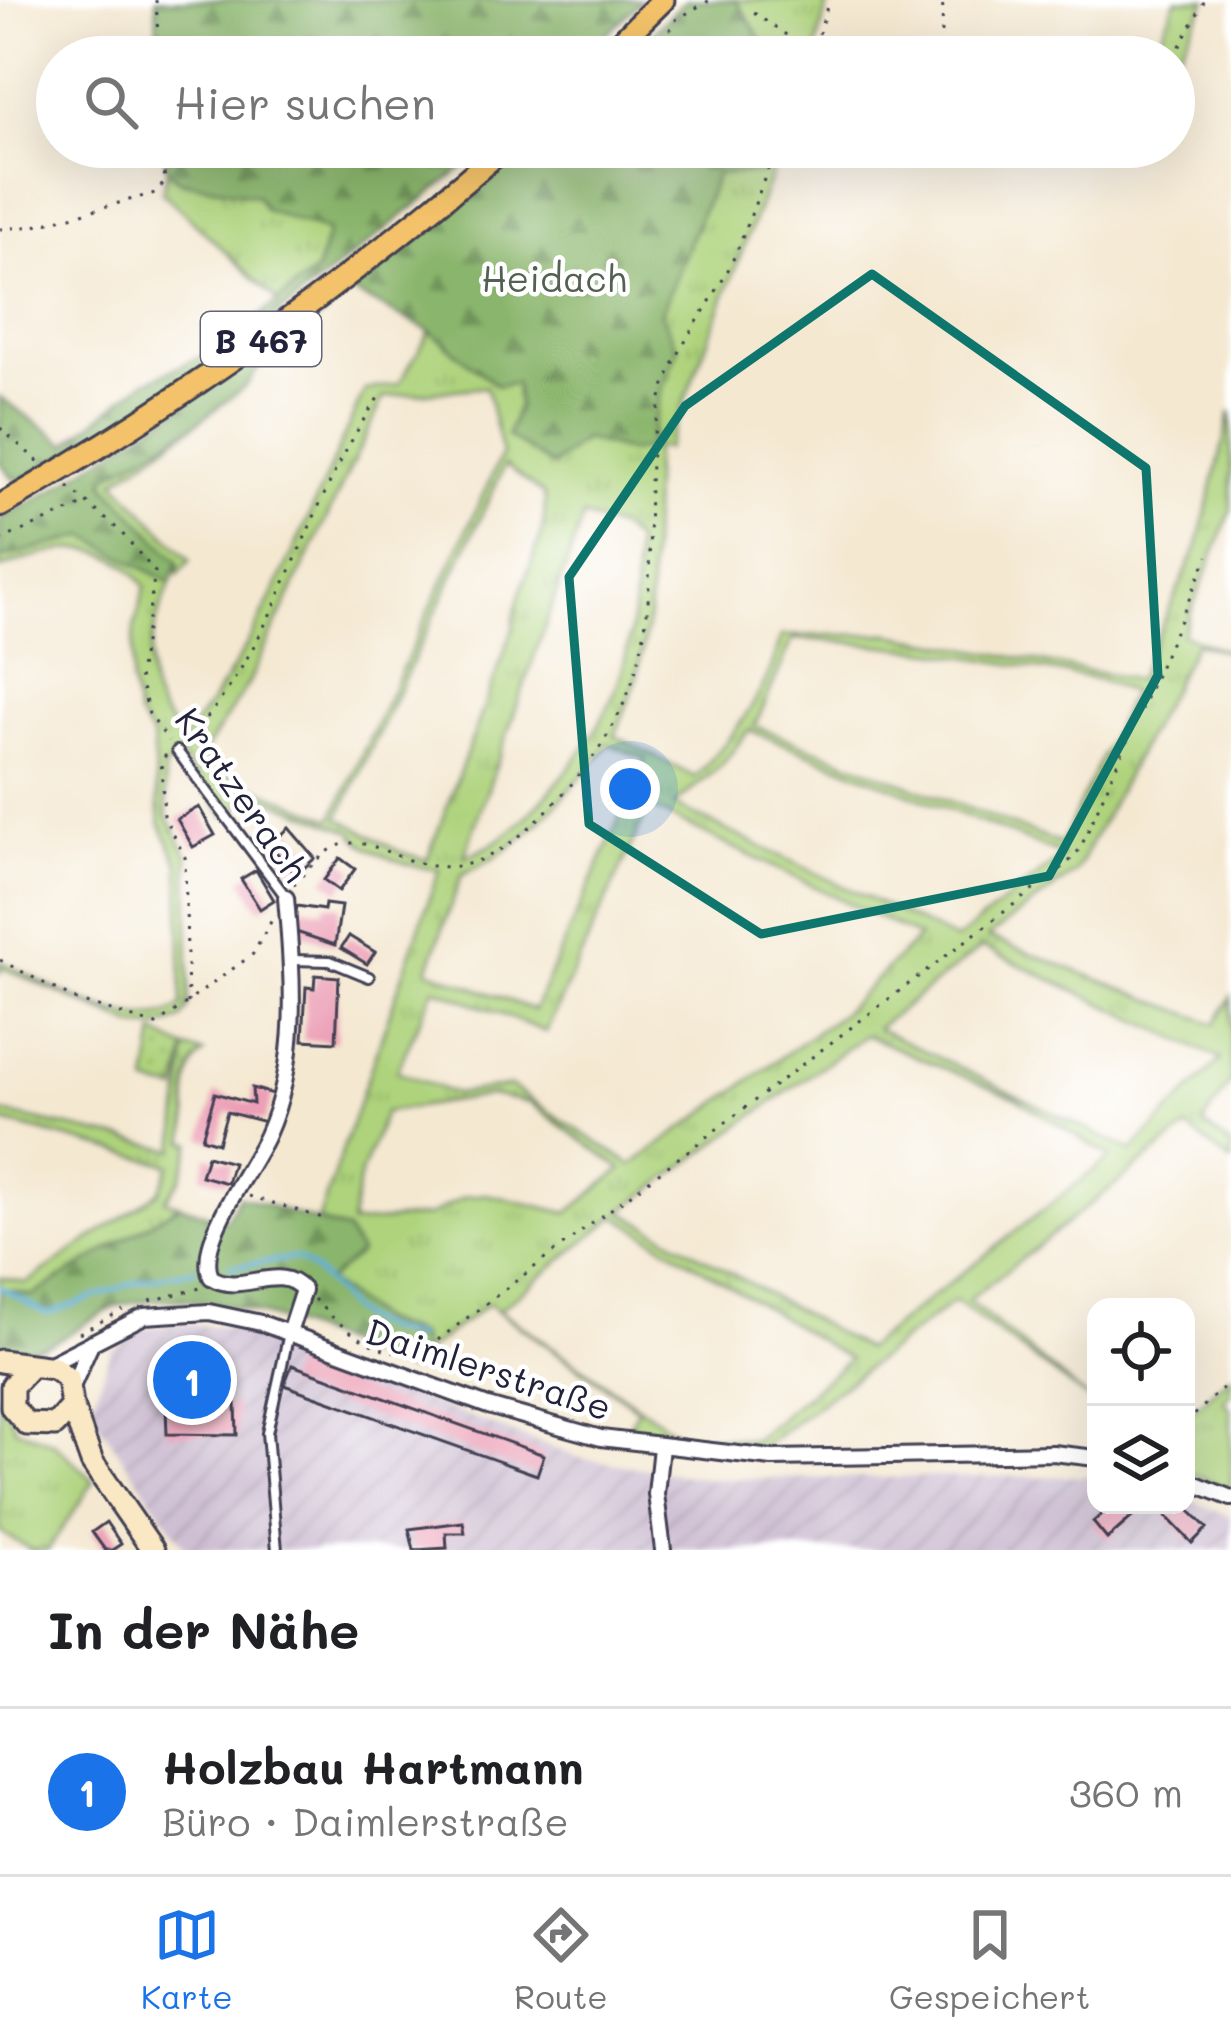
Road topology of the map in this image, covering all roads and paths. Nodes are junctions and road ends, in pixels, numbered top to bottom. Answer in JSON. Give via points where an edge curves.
{"nodes":[{"id":1,"x":156,"y":0,"type":"edge"},
{"id":2,"x":663,"y":0,"type":"edge"},
{"id":3,"x":710,"y":0,"type":"edge"},
{"id":4,"x":829,"y":0,"type":"edge"},
{"id":5,"x":943,"y":0,"type":"edge"},
{"id":6,"x":1205,"y":0,"type":"edge"},
{"id":7,"x":754,"y":13,"type":"dead end"},
{"id":8,"x":158,"y":36,"type":"edge"},
{"id":9,"x":627,"y":36,"type":"edge"},
{"id":10,"x":669,"y":36,"type":"edge"},
{"id":11,"x":786,"y":36,"type":"edge"},
{"id":12,"x":819,"y":36,"type":"edge"},
{"id":13,"x":942,"y":36,"type":"edge"},
{"id":14,"x":1185,"y":36,"type":"edge"},
{"id":15,"x":164,"y":168,"type":"edge"},
{"id":16,"x":480,"y":168,"type":"edge"},
{"id":17,"x":768,"y":168,"type":"edge"},
{"id":18,"x":0,"y":229,"type":"edge"},
{"id":19,"x":380,"y":395,"type":"dead end"},
{"id":20,"x":0,"y":428,"type":"edge"},
{"id":21,"x":42,"y":465,"type":"dead end"},
{"id":22,"x":67,"y":486,"type":"dead end"},
{"id":23,"x":88,"y":504,"type":"junction"},
{"id":24,"x":0,"y":506,"type":"edge"},
{"id":25,"x":0,"y":540,"type":"edge"},
{"id":26,"x":1208,"y":556,"type":"dead end"},
{"id":27,"x":175,"y":749,"type":"junction"},
{"id":28,"x":286,"y":898,"type":"junction"},
{"id":29,"x":0,"y":960,"type":"edge"},
{"id":30,"x":292,"y":960,"type":"junction"},
{"id":31,"x":369,"y":977,"type":"dead end"},
{"id":32,"x":188,"y":1004,"type":"junction"},
{"id":33,"x":236,"y":1192,"type":"junction"},
{"id":34,"x":323,"y":1218,"type":"dead end"},
{"id":35,"x":303,"y":1290,"type":"junction"},
{"id":36,"x":289,"y":1333,"type":"junction"},
{"id":37,"x":92,"y":1342,"type":"junction"},
{"id":38,"x":0,"y":1361,"type":"edge"},
{"id":39,"x":38,"y":1367,"type":"junction"},
{"id":40,"x":1231,"y":1380,"type":"edge"},
{"id":41,"x":5,"y":1388,"type":"edge"},
{"id":42,"x":72,"y":1397,"type":"junction"},
{"id":43,"x":1195,"y":1414,"type":"edge"},
{"id":44,"x":48,"y":1427,"type":"junction"},
{"id":45,"x":661,"y":1448,"type":"junction"},
{"id":46,"x":1087,"y":1457,"type":"edge"},
{"id":47,"x":92,"y":1462,"type":"junction"},
{"id":48,"x":1195,"y":1484,"type":"edge"},
{"id":49,"x":1231,"y":1498,"type":"edge"},
{"id":50,"x":153,"y":1550,"type":"edge"},
{"id":51,"x":277,"y":1550,"type":"edge"},
{"id":52,"x":663,"y":1550,"type":"edge"}],
"edges":[{"from":1,"to":8,"type":"path"},
{"from":2,"to":9,"type":"main road"},
{"from":3,"to":10,"type":"path","via":[[672,22]]},
{"from":4,"to":12,"type":"path"},
{"from":5,"to":13,"type":"path"},
{"from":6,"to":14,"type":"path"},
{"from":7,"to":11,"type":"path"},
{"from":15,"to":18,"type":"path","via":[[155,193]]},
{"from":16,"to":24,"type":"main road","number":"B 467","via":[[239,355]]},
{"from":17,"to":28,"type":"path","via":[[662,395],[649,455],[644,631],[613,733],[536,821],[492,856],[454,868],[419,867],[346,845],[308,870]]},
{"from":19,"to":27,"type":"path","via":[[247,659],[219,704]]},
{"from":20,"to":21,"type":"path"},
{"from":22,"to":23,"type":"path","name":"Kratzerach"},
{"from":23,"to":25,"type":"path"},
{"from":23,"to":27,"type":"path","name":"Kratzerach","via":[[155,572],[139,676],[149,714]]},
{"from":26,"to":35,"type":"path","via":[[1080,849],[1066,865],[430,1346],[401,1353],[359,1338]]},
{"from":27,"to":28,"type":"lane","name":"Kratzerach"},
{"from":27,"to":32,"type":"path","via":[[161,761],[161,780],[164,816],[185,857]]},
{"from":28,"to":30,"type":"street","name":"Kratzerach"},
{"from":28,"to":32,"type":"path","via":[[253,954]]},
{"from":29,"to":32,"type":"path","via":[[129,1021],[156,1025]]},
{"from":30,"to":31,"type":"lane","via":[[330,961]]},
{"from":30,"to":33,"type":"street","name":"Kratzerach","via":[[280,1095]]},
{"from":33,"to":34,"type":"path"},
{"from":33,"to":35,"type":"street","name":"Kratzerach","via":[[210,1249],[211,1277],[232,1285],[285,1277]]},
{"from":35,"to":36,"type":"street"},
{"from":36,"to":37,"type":"street","name":"Daimlerstraße","via":[[185,1310],[123,1324]]},
{"from":36,"to":45,"type":"street","name":"Daimlerstraße","via":[[521,1417]]},
{"from":36,"to":51,"type":"lane","via":[[267,1433]]},
{"from":37,"to":39,"type":"street","name":"Daimlerstraße"},
{"from":37,"to":42,"type":"street"},
{"from":38,"to":39,"type":"main road"},
{"from":39,"to":41,"type":"main road"},
{"from":39,"to":42,"type":"main road","via":[[62,1372]]},
{"from":40,"to":43,"type":"path"},
{"from":41,"to":44,"type":"main road","via":[[21,1420]]},
{"from":42,"to":44,"type":"main road","via":[[62,1421]]},
{"from":42,"to":47,"type":"main road"},
{"from":44,"to":47,"type":"main road"},
{"from":45,"to":46,"type":"street","name":"Daimlerstraße","via":[[854,1460]]},
{"from":45,"to":52,"type":"street"},
{"from":47,"to":50,"type":"main road"},
{"from":48,"to":49,"type":"street"}]}
